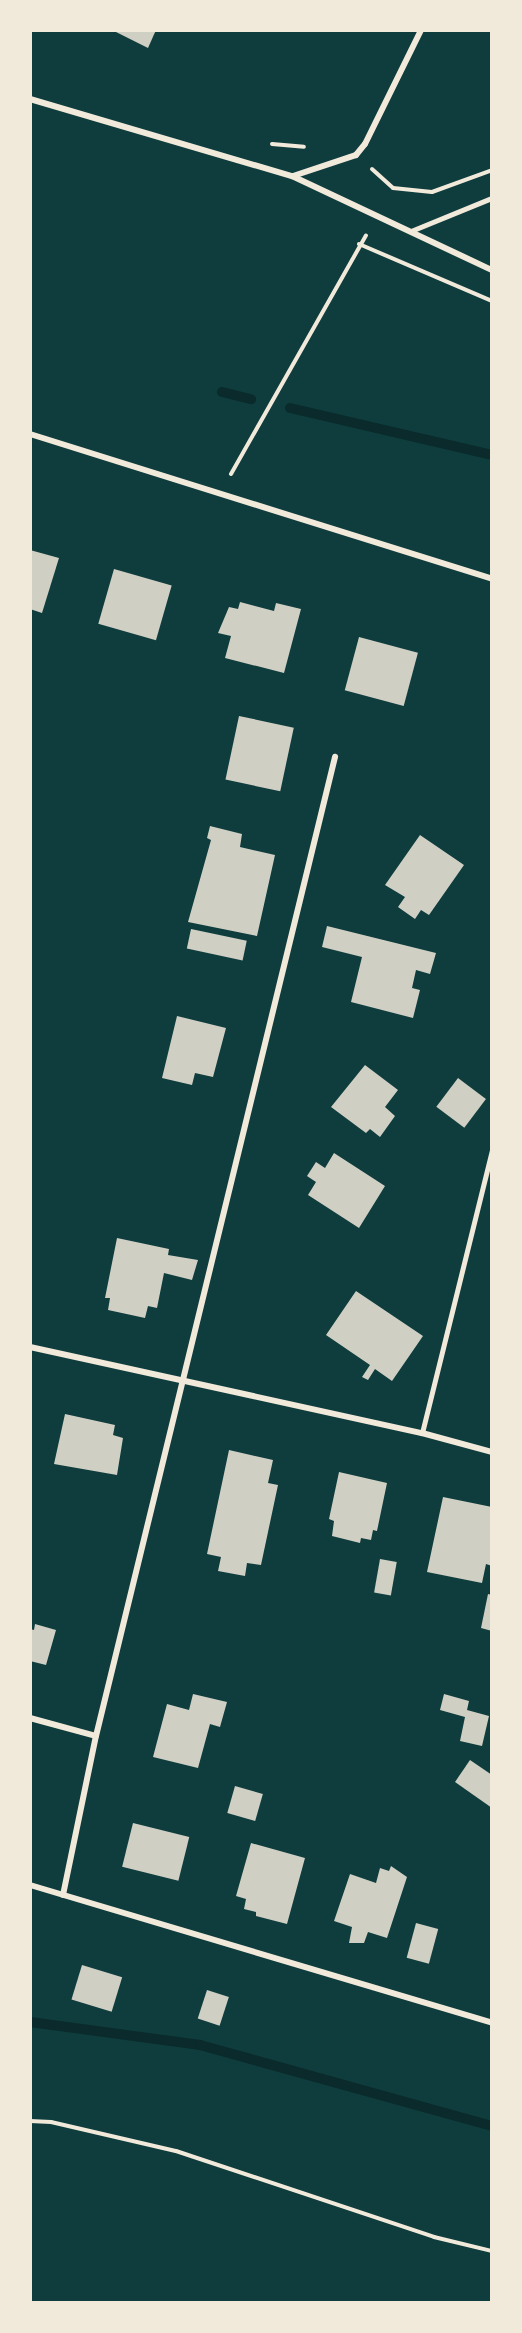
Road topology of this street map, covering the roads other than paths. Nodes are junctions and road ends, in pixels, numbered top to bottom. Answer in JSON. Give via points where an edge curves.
{"nodes":[{"id":1,"x":422,"y":30,"type":"edge"},
{"id":2,"x":30,"y":99,"type":"edge"},
{"id":3,"x":292,"y":176,"type":"junction"},
{"id":4,"x":492,"y":198,"type":"edge"},
{"id":5,"x":411,"y":231,"type":"junction"},
{"id":6,"x":492,"y":270,"type":"edge"},
{"id":7,"x":30,"y":435,"type":"edge"},
{"id":8,"x":492,"y":579,"type":"edge"},
{"id":9,"x":334,"y":757,"type":"dead end"},
{"id":10,"x":492,"y":1150,"type":"edge"},
{"id":11,"x":30,"y":1347,"type":"edge"},
{"id":12,"x":183,"y":1381,"type":"junction"},
{"id":13,"x":422,"y":1433,"type":"junction"},
{"id":14,"x":492,"y":1452,"type":"edge"},
{"id":15,"x":30,"y":1718,"type":"edge"},
{"id":16,"x":96,"y":1736,"type":"junction"},
{"id":17,"x":30,"y":1885,"type":"edge"},
{"id":18,"x":63,"y":1895,"type":"junction"},
{"id":19,"x":491,"y":2021,"type":"edge"}],
"edges":[{"from":1,"to":3,"type":"street","via":[[356,155]]},
{"from":2,"to":3,"type":"street"},
{"from":3,"to":5,"type":"street"},
{"from":4,"to":5,"type":"lane"},
{"from":5,"to":6,"type":"street"},
{"from":7,"to":8,"type":"street"},
{"from":9,"to":12,"type":"street"},
{"from":10,"to":13,"type":"lane"},
{"from":11,"to":12,"type":"street"},
{"from":12,"to":13,"type":"street"},
{"from":12,"to":16,"type":"street"},
{"from":13,"to":14,"type":"street"},
{"from":15,"to":16,"type":"street"},
{"from":16,"to":18,"type":"street"},
{"from":17,"to":18,"type":"street"},
{"from":18,"to":19,"type":"street"}]}
